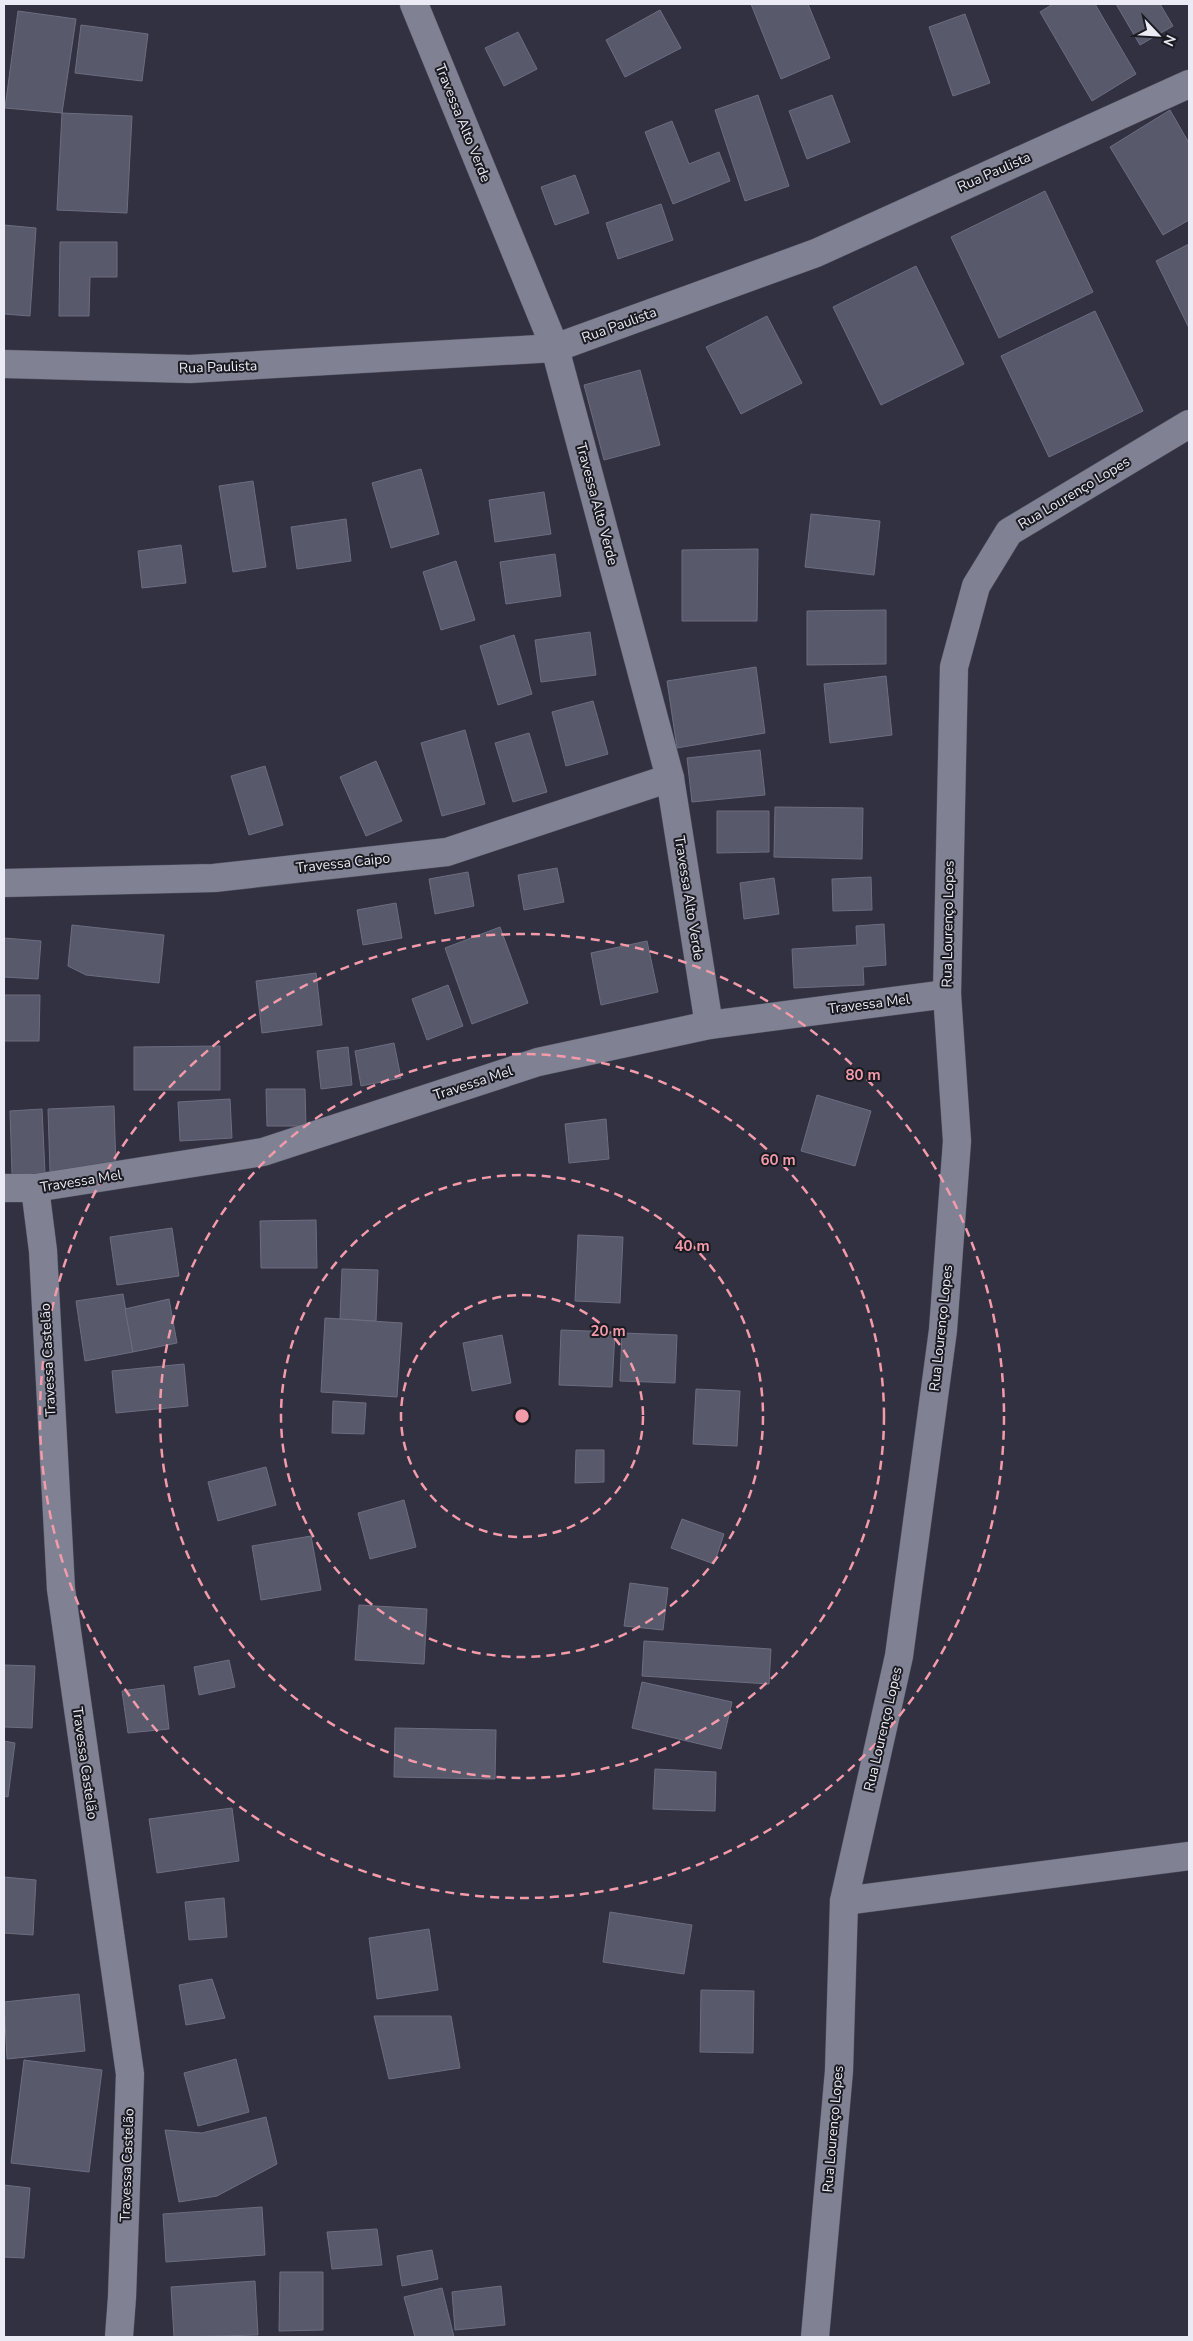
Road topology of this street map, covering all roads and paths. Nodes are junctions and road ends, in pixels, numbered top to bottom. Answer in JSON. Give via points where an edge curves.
{"nodes":[{"id":1,"x":414,"y":4,"type":"edge"},
{"id":2,"x":1189,"y":84,"type":"edge"},
{"id":3,"x":555,"y":348,"type":"junction"},
{"id":4,"x":4,"y":364,"type":"edge"},
{"id":5,"x":1189,"y":424,"type":"edge"},
{"id":6,"x":670,"y":778,"type":"junction"},
{"id":7,"x":4,"y":883,"type":"edge"},
{"id":8,"x":947,"y":994,"type":"junction"},
{"id":9,"x":709,"y":1025,"type":"junction"},
{"id":10,"x":4,"y":1188,"type":"edge"},
{"id":11,"x":34,"y":1188,"type":"junction"},
{"id":12,"x":1189,"y":1856,"type":"edge"},
{"id":13,"x":844,"y":1901,"type":"junction"},
{"id":14,"x":119,"y":2337,"type":"edge"},
{"id":15,"x":815,"y":2337,"type":"edge"}],
"edges":[{"from":1,"to":3,"type":"street","name":"Travessa Alto Verde"},
{"from":2,"to":3,"type":"street","name":"Rua Paulista","via":[[816,253]]},
{"from":3,"to":4,"type":"street","name":"Rua Paulista","via":[[190,369]]},
{"from":3,"to":6,"type":"street","name":"Travessa Alto Verde"},
{"from":5,"to":8,"type":"street","name":"Rua Lourenço Lopes","via":[[1009,532],[976,586],[954,667]]},
{"from":6,"to":7,"type":"street","name":"Travessa Caipo","via":[[447,852],[214,878]]},
{"from":6,"to":9,"type":"street","name":"Travessa Alto Verde"},
{"from":8,"to":9,"type":"street","name":"Travessa Mel"},
{"from":8,"to":13,"type":"street","name":"Rua Lourenço Lopes","via":[[957,1141],[943,1330],[899,1656]]},
{"from":9,"to":11,"type":"street","name":"Travessa Mel","via":[[538,1062],[263,1152]]},
{"from":10,"to":11,"type":"street","name":"Travessa Mel"},
{"from":11,"to":14,"type":"street","name":"Travessa Castelão","via":[[43,1251],[61,1589],[130,2074]]},
{"from":12,"to":13,"type":"street"},
{"from":13,"to":15,"type":"street","name":"Rua Lourenço Lopes","via":[[839,2071]]}]}
